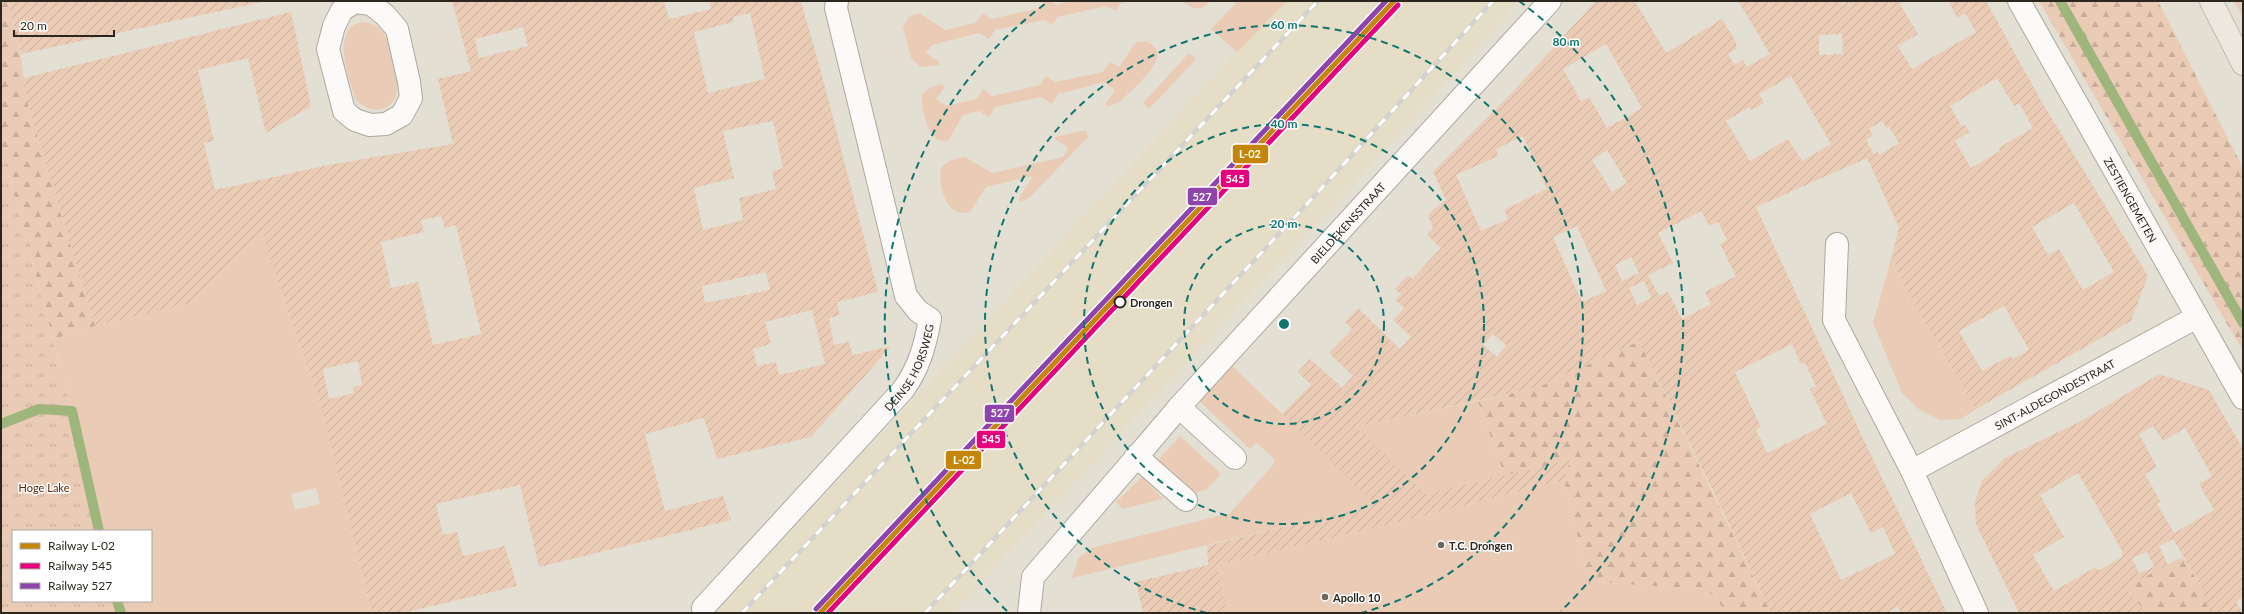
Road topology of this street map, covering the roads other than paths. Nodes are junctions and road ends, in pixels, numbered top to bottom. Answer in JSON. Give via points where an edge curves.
{"nodes":[{"id":1,"x":355,"y":1,"type":"edge"},
{"id":2,"x":837,"y":1,"type":"edge"},
{"id":3,"x":1550,"y":1,"type":"edge"},
{"id":4,"x":2019,"y":1,"type":"edge"},
{"id":5,"x":2211,"y":1,"type":"edge"},
{"id":6,"x":2243,"y":64,"type":"edge"},
{"id":7,"x":1837,"y":244,"type":"dead end"},
{"id":8,"x":2197,"y":318,"type":"junction"},
{"id":9,"x":2243,"y":398,"type":"edge"},
{"id":10,"x":1179,"y":407,"type":"junction"},
{"id":11,"x":1141,"y":451,"type":"junction"},
{"id":12,"x":1235,"y":458,"type":"dead end"},
{"id":13,"x":1912,"y":471,"type":"junction"},
{"id":14,"x":1186,"y":500,"type":"dead end"},
{"id":15,"x":703,"y":608,"type":"dead end"},
{"id":16,"x":1029,"y":613,"type":"edge"},
{"id":17,"x":1977,"y":613,"type":"edge"}],
"edges":[{"from":1,"to":1,"type":"street","via":[[342,10],[334,26],[328,49],[344,112],[355,120],[370,125],[386,124],[402,115],[411,98],[397,29],[370,4]]},
{"from":2,"to":15,"type":"street","name":"DEINSE HORSWEG","via":[[836,8],[906,296],[918,311],[930,319],[925,349],[915,373],[903,390]]},
{"from":3,"to":10,"type":"street","name":"BIELDEKENSSTRAAT"},
{"from":4,"to":8,"type":"street","name":"ZESTIENGEMETEN"},
{"from":5,"to":6,"type":"highway"},
{"from":7,"to":13,"type":"street","via":[[1834,320]]},
{"from":8,"to":9,"type":"street","name":"ZESTIENGEMETEN"},
{"from":8,"to":13,"type":"street","name":"SINT-ALDEGONDESTRAAT"},
{"from":10,"to":11,"type":"street","name":"BIELDEKENSSTRAAT"},
{"from":10,"to":12,"type":"street"},
{"from":11,"to":14,"type":"street"},
{"from":11,"to":16,"type":"street","name":"BIELDEKENSSTRAAT","via":[[1033,577]]},
{"from":13,"to":17,"type":"street"}]}
